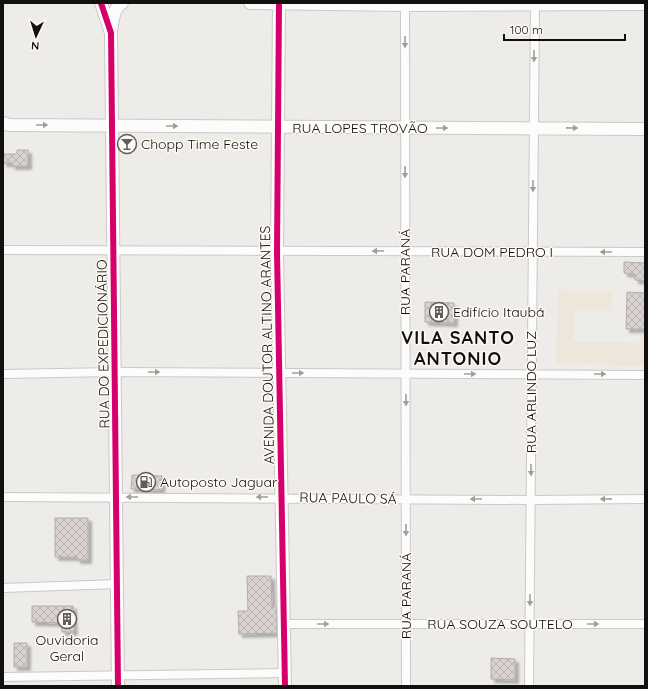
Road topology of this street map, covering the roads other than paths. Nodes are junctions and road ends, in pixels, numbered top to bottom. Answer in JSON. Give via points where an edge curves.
{"nodes":[{"id":1,"x":101,"y":3,"type":"edge"},
{"id":2,"x":122,"y":3,"type":"edge"},
{"id":3,"x":250,"y":3,"type":"edge"},
{"id":4,"x":279,"y":3,"type":"edge"},
{"id":5,"x":405,"y":4,"type":"edge"},
{"id":6,"x":534,"y":4,"type":"edge"},
{"id":7,"x":645,"y":4,"type":"edge"},
{"id":8,"x":111,"y":33,"type":"junction"},
{"id":9,"x":3,"y":123,"type":"edge"},
{"id":10,"x":112,"y":126,"type":"junction"},
{"id":11,"x":278,"y":127,"type":"junction"},
{"id":12,"x":534,"y":127,"type":"junction"},
{"id":13,"x":405,"y":128,"type":"junction"},
{"id":14,"x":645,"y":129,"type":"edge"},
{"id":15,"x":3,"y":250,"type":"edge"},
{"id":16,"x":114,"y":250,"type":"junction"},
{"id":17,"x":277,"y":252,"type":"junction"},
{"id":18,"x":405,"y":252,"type":"junction"},
{"id":19,"x":533,"y":252,"type":"junction"},
{"id":20,"x":645,"y":252,"type":"edge"},
{"id":21,"x":115,"y":372,"type":"junction"},
{"id":22,"x":279,"y":373,"type":"junction"},
{"id":23,"x":3,"y":374,"type":"edge"},
{"id":24,"x":406,"y":374,"type":"junction"},
{"id":25,"x":532,"y":374,"type":"junction"},
{"id":26,"x":645,"y":375,"type":"edge"},
{"id":27,"x":117,"y":497,"type":"junction"},
{"id":28,"x":282,"y":497,"type":"junction"},
{"id":29,"x":3,"y":498,"type":"edge"},
{"id":30,"x":645,"y":498,"type":"edge"},
{"id":31,"x":406,"y":499,"type":"junction"},
{"id":32,"x":531,"y":500,"type":"junction"},
{"id":33,"x":118,"y":584,"type":"junction"},
{"id":34,"x":3,"y":588,"type":"edge"},
{"id":35,"x":284,"y":624,"type":"junction"},
{"id":36,"x":406,"y":624,"type":"junction"},
{"id":37,"x":530,"y":624,"type":"junction"},
{"id":38,"x":645,"y":624,"type":"edge"},
{"id":39,"x":285,"y":673,"type":"junction"},
{"id":40,"x":3,"y":678,"type":"edge"},
{"id":41,"x":118,"y":681,"type":"edge"},
{"id":42,"x":285,"y":686,"type":"edge"},
{"id":43,"x":406,"y":686,"type":"edge"},
{"id":44,"x":529,"y":686,"type":"edge"}],
"edges":[{"from":1,"to":8,"type":"street","name":"RUA DO EXPEDICIONÁRIO"},
{"from":2,"to":8,"type":"street","via":[[114,13]]},
{"from":3,"to":4,"type":"street"},
{"from":4,"to":5,"type":"street"},
{"from":4,"to":11,"type":"street","name":"AVENIDA DOUTOR ALTINO ARANTES"},
{"from":5,"to":6,"type":"street"},
{"from":5,"to":13,"type":"street","name":"RUA PARANÁ","one_way":true},
{"from":6,"to":7,"type":"street"},
{"from":6,"to":12,"type":"street","name":"RUA ARLINDO LUZ","one_way":true},
{"from":8,"to":10,"type":"street","name":"RUA DO EXPEDICIONÁRIO"},
{"from":9,"to":10,"type":"street","name":"RUA LOPES TROVÃO","one_way":true},
{"from":10,"to":11,"type":"street","name":"RUA LOPES TROVÃO","one_way":true},
{"from":10,"to":16,"type":"street","name":"RUA DO EXPEDICIONÁRIO"},
{"from":11,"to":13,"type":"street","name":"RUA LOPES TROVÃO"},
{"from":11,"to":17,"type":"street","name":"AVENIDA DOUTOR ALTINO ARANTES"},
{"from":13,"to":12,"type":"street","name":"RUA LOPES TROVÃO","one_way":true},
{"from":12,"to":14,"type":"street","name":"RUA LOPES TROVÃO","one_way":true},
{"from":12,"to":19,"type":"street","name":"RUA ARLINDO LUZ","one_way":true},
{"from":13,"to":18,"type":"street","name":"RUA PARANÁ","one_way":true},
{"from":15,"to":16,"type":"street","name":"RUA DOM PEDRO I"},
{"from":16,"to":17,"type":"street","name":"RUA DOM PEDRO I"},
{"from":16,"to":21,"type":"street","name":"RUA DO EXPEDICIONÁRIO"},
{"from":18,"to":17,"type":"street","name":"RUA DOM PEDRO I","one_way":true},
{"from":17,"to":22,"type":"street","name":"AVENIDA DOUTOR ALTINO ARANTES"},
{"from":18,"to":19,"type":"street","name":"RUA DOM PEDRO I"},
{"from":18,"to":24,"type":"street","name":"RUA PARANÁ"},
{"from":20,"to":19,"type":"street","name":"RUA DOM PEDRO I","one_way":true},
{"from":19,"to":25,"type":"street","name":"RUA ARLINDO LUZ"},
{"from":21,"to":22,"type":"street","one_way":true},
{"from":21,"to":23,"type":"street"},
{"from":21,"to":27,"type":"street","name":"RUA DO EXPEDICIONÁRIO"},
{"from":22,"to":24,"type":"street","one_way":true},
{"from":22,"to":28,"type":"street","name":"AVENIDA DOUTOR ALTINO ARANTES"},
{"from":24,"to":25,"type":"street","one_way":true},
{"from":24,"to":31,"type":"street","name":"RUA PARANÁ","one_way":true},
{"from":25,"to":26,"type":"street","one_way":true},
{"from":25,"to":32,"type":"street","name":"RUA ARLINDO LUZ","one_way":true},
{"from":28,"to":27,"type":"street","name":"RUA PAULO SÁ","one_way":true},
{"from":27,"to":29,"type":"street","name":"RUA PAULO SÁ"},
{"from":27,"to":33,"type":"street","name":"RUA DO EXPEDICIONÁRIO"},
{"from":28,"to":31,"type":"street","name":"RUA PAULO SÁ"},
{"from":28,"to":35,"type":"street","name":"AVENIDA DOUTOR ALTINO ARANTES"},
{"from":30,"to":32,"type":"street","name":"RUA PAULO SÁ","one_way":true},
{"from":32,"to":31,"type":"street","name":"RUA PAULO SÁ","one_way":true},
{"from":31,"to":36,"type":"street","name":"RUA PARANÁ","one_way":true},
{"from":32,"to":37,"type":"street","name":"RUA ARLINDO LUZ","one_way":true},
{"from":33,"to":34,"type":"street"},
{"from":33,"to":41,"type":"street","name":"RUA DO EXPEDICIONÁRIO"},
{"from":35,"to":36,"type":"street","name":"RUA SOUZA SOUTELO","one_way":true},
{"from":35,"to":39,"type":"street","name":"AVENIDA DOUTOR ALTINO ARANTES"},
{"from":36,"to":37,"type":"street","name":"RUA SOUZA SOUTELO"},
{"from":36,"to":43,"type":"street","name":"RUA PARANÁ"},
{"from":37,"to":38,"type":"street","name":"RUA SOUZA SOUTELO","one_way":true},
{"from":37,"to":44,"type":"street","name":"RUA ARLINDO LUZ"},
{"from":39,"to":41,"type":"street"},
{"from":39,"to":42,"type":"street","name":"AVENIDA DOUTOR ALTINO ARANTES"},
{"from":40,"to":41,"type":"street"}]}
